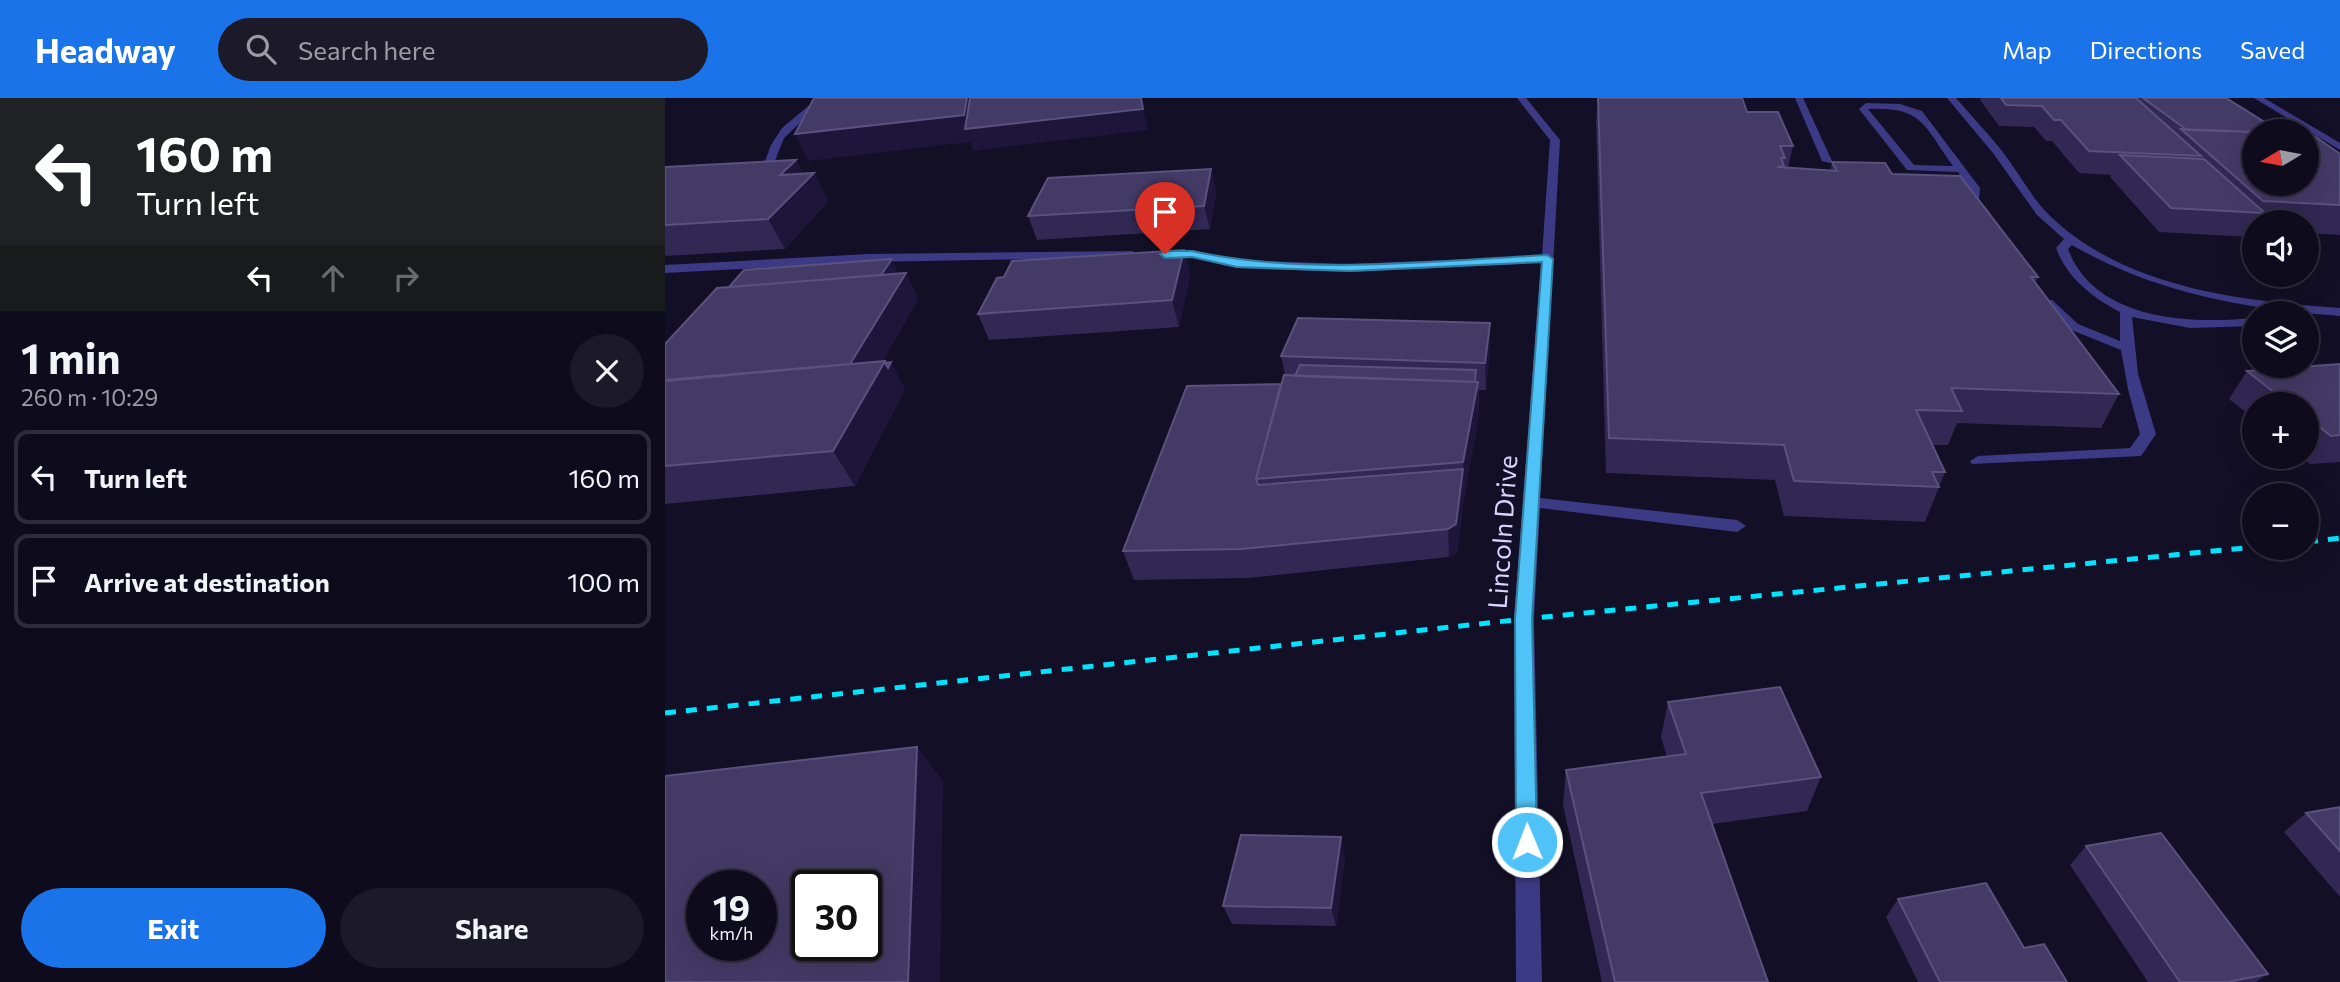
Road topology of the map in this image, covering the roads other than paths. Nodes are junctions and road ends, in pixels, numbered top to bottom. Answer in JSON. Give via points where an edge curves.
{"nodes":[{"id":1,"x":818,"y":98,"type":"edge"},
{"id":2,"x":1521,"y":98,"type":"edge"},
{"id":3,"x":1799,"y":98,"type":"edge"},
{"id":4,"x":1951,"y":98,"type":"edge"},
{"id":5,"x":2258,"y":98,"type":"edge"},
{"id":6,"x":1883,"y":102,"type":"edge"},
{"id":7,"x":2340,"y":147,"type":"edge"},
{"id":8,"x":1827,"y":161,"type":"dead end"},
{"id":9,"x":1961,"y":169,"type":"junction"},
{"id":10,"x":740,"y":172,"type":"edge"},
{"id":11,"x":1990,"y":221,"type":"edge"},
{"id":12,"x":2071,"y":239,"type":"junction"},
{"id":13,"x":1547,"y":259,"type":"junction"},
{"id":14,"x":695,"y":268,"type":"junction"},
{"id":15,"x":665,"y":269,"type":"edge"},
{"id":16,"x":665,"y":280,"type":"edge"},
{"id":17,"x":2042,"y":295,"type":"edge"},
{"id":18,"x":2243,"y":301,"type":"edge"},
{"id":19,"x":2319,"y":312,"type":"edge"},
{"id":20,"x":2340,"y":312,"type":"edge"},
{"id":21,"x":2126,"y":313,"type":"junction"},
{"id":22,"x":2242,"y":323,"type":"edge"},
{"id":23,"x":2125,"y":347,"type":"junction"},
{"id":24,"x":1979,"y":461,"type":"dead end"},
{"id":25,"x":1531,"y":502,"type":"junction"},
{"id":26,"x":1737,"y":526,"type":"dead end"},
{"id":27,"x":1529,"y":982,"type":"edge"}],
"edges":[{"from":1,"to":10,"type":"street","via":[[773,144],[768,166]]},
{"from":2,"to":13,"type":"street","name":"Lincoln Drive","via":[[1555,140]]},
{"from":3,"to":8,"type":"street"},
{"from":4,"to":12,"type":"street","via":[[2045,218]]},
{"from":5,"to":7,"type":"street"},
{"from":6,"to":9,"type":"street","via":[[1919,113]]},
{"from":6,"to":9,"type":"street","via":[[1863,109],[1911,168]]},
{"from":9,"to":11,"type":"street"},
{"from":12,"to":18,"type":"street","via":[[2123,268]]},
{"from":12,"to":21,"type":"street","via":[[2062,248],[2070,267]]},
{"from":13,"to":14,"type":"street","via":[[1350,268],[1237,264],[1192,254],[867,258]]},
{"from":13,"to":25,"type":"street","name":"Lincoln Drive"},
{"from":14,"to":15,"type":"street"},
{"from":14,"to":16,"type":"street"},
{"from":17,"to":23,"type":"street","via":[[2077,330]]},
{"from":19,"to":20,"type":"street"},
{"from":21,"to":22,"type":"street","via":[[2164,322]]},
{"from":21,"to":23,"type":"street"},
{"from":23,"to":24,"type":"street","via":[[2148,435],[2135,453]]},
{"from":25,"to":26,"type":"street"},
{"from":25,"to":27,"type":"street","name":"Lincoln Drive","via":[[1524,619]]}]}
